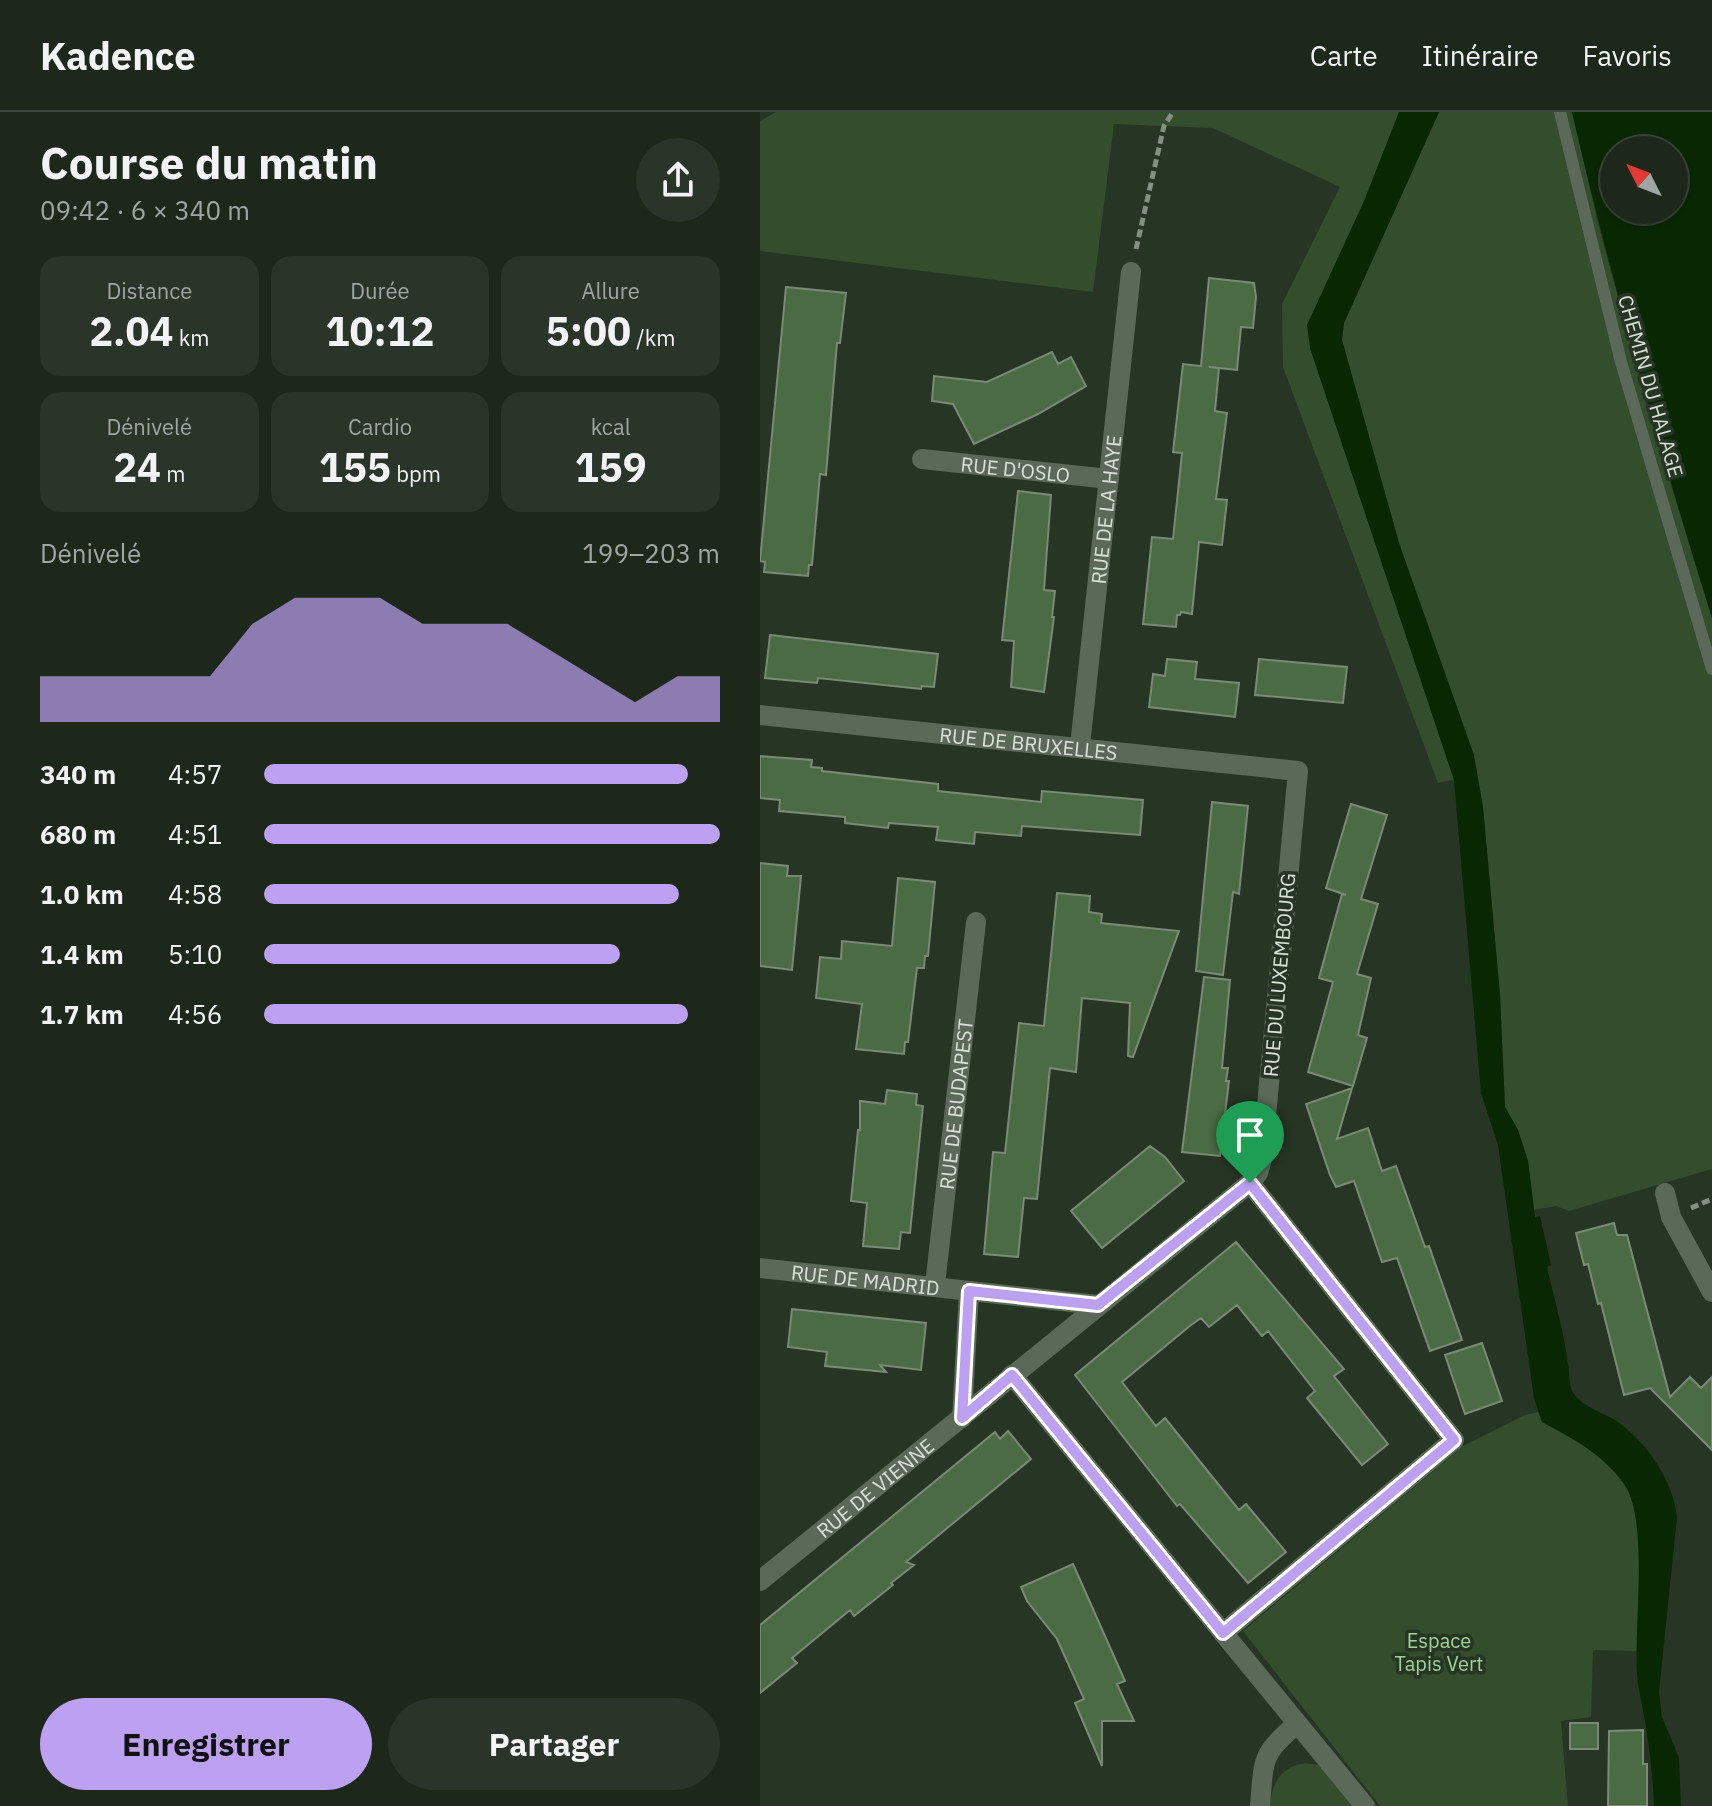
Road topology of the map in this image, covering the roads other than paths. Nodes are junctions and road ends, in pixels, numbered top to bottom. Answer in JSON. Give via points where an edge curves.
{"nodes":[{"id":1,"x":1560,"y":112,"type":"edge"},
{"id":2,"x":1131,"y":272,"type":"road end"},
{"id":3,"x":922,"y":459,"type":"dead end"},
{"id":4,"x":1109,"y":479,"type":"junction"},
{"id":5,"x":1712,"y":669,"type":"edge"},
{"id":6,"x":760,"y":715,"type":"edge"},
{"id":7,"x":1080,"y":746,"type":"junction"},
{"id":8,"x":1298,"y":771,"type":"joint"},
{"id":9,"x":976,"y":922,"type":"dead end"},
{"id":10,"x":1250,"y":1183,"type":"junction"},
{"id":11,"x":1665,"y":1193,"type":"dead end"},
{"id":12,"x":760,"y":1268,"type":"edge"},
{"id":13,"x":935,"y":1285,"type":"junction"},
{"id":14,"x":969,"y":1291,"type":"junction"},
{"id":15,"x":1712,"y":1292,"type":"edge"},
{"id":16,"x":1098,"y":1305,"type":"junction"},
{"id":17,"x":1012,"y":1375,"type":"junction"},
{"id":18,"x":962,"y":1418,"type":"junction"},
{"id":19,"x":760,"y":1581,"type":"edge"},
{"id":20,"x":1223,"y":1633,"type":"junction"},
{"id":21,"x":1297,"y":1724,"type":"junction"},
{"id":22,"x":1260,"y":1806,"type":"edge"},
{"id":23,"x":1365,"y":1806,"type":"edge"}],
"edges":[{"from":1,"to":5,"type":"lane","name":"CHEMIN DU HALAGE","via":[[1621,362]]},
{"from":2,"to":4,"type":"street","name":"RUE DE LA HAYE"},
{"from":3,"to":4,"type":"street","name":"RUE D'OSLO"},
{"from":4,"to":7,"type":"street","name":"RUE DE LA HAYE"},
{"from":6,"to":7,"type":"street","name":"RUE DE BRUXELLES"},
{"from":7,"to":8,"type":"street","name":"RUE DE BRUXELLES"},
{"from":8,"to":10,"type":"street","name":"RUE DU LUXEMBOURG","via":[[1262,1159]]},
{"from":9,"to":13,"type":"street","name":"RUE DE BUDAPEST"},
{"from":10,"to":16,"type":"street","name":"RUE DE VIENNE"},
{"from":10,"to":20,"type":"street","via":[[1454,1440]]},
{"from":11,"to":15,"type":"street","via":[[1671,1217]]},
{"from":12,"to":13,"type":"street","name":"RUE DE MADRID"},
{"from":13,"to":14,"type":"street","name":"RUE DE MADRID"},
{"from":14,"to":16,"type":"street","name":"RUE DE MADRID"},
{"from":14,"to":18,"type":"street"},
{"from":16,"to":17,"type":"street","name":"RUE DE VIENNE"},
{"from":17,"to":18,"type":"street","name":"RUE DE VIENNE"},
{"from":17,"to":20,"type":"street"},
{"from":18,"to":19,"type":"street","name":"RUE DE VIENNE"},
{"from":20,"to":21,"type":"street"},
{"from":21,"to":22,"type":"street","via":[[1271,1746]]},
{"from":21,"to":23,"type":"street"}]}
